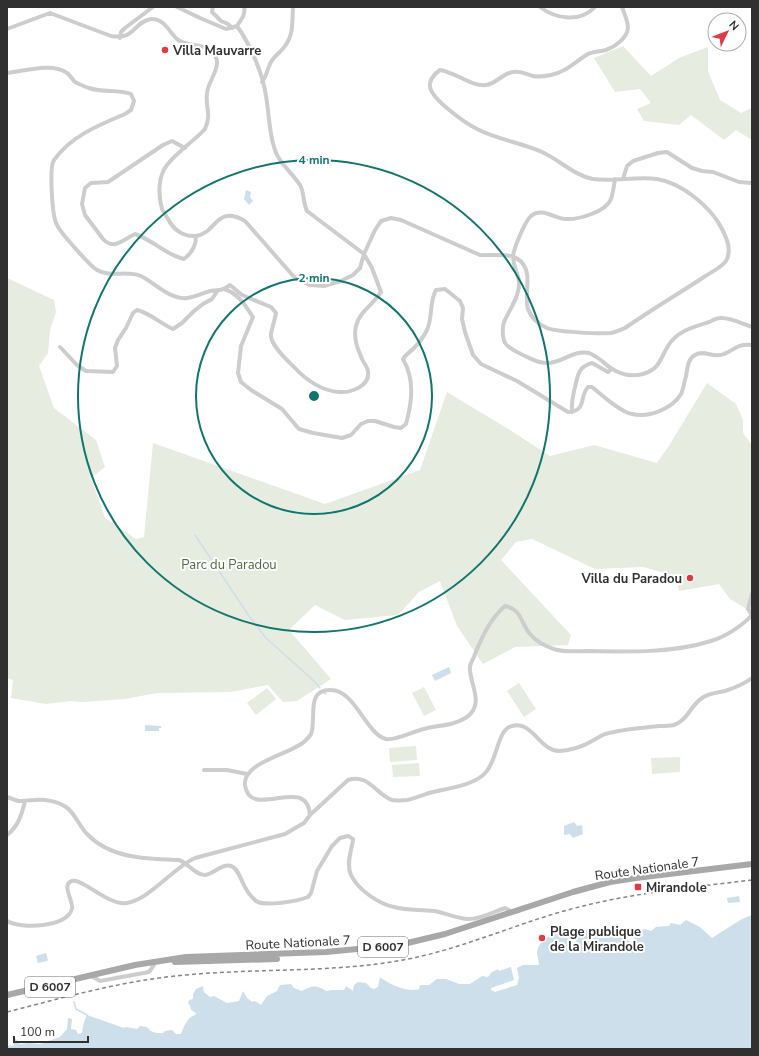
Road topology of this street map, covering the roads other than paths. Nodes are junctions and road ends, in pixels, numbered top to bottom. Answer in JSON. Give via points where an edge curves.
{"nodes":[{"id":1,"x":48,"y":7,"type":"edge"},
{"id":2,"x":153,"y":7,"type":"edge"},
{"id":3,"x":177,"y":7,"type":"edge"},
{"id":4,"x":213,"y":7,"type":"edge"},
{"id":5,"x":244,"y":7,"type":"edge"},
{"id":6,"x":293,"y":7,"type":"edge"},
{"id":7,"x":540,"y":7,"type":"edge"},
{"id":8,"x":595,"y":7,"type":"edge"},
{"id":9,"x":622,"y":7,"type":"edge"},
{"id":10,"x":50,"y":13,"type":"junction"},
{"id":11,"x":237,"y":26,"type":"junction"},
{"id":12,"x":232,"y":28,"type":"junction"},
{"id":13,"x":7,"y":29,"type":"edge"},
{"id":14,"x":120,"y":38,"type":"junction"},
{"id":15,"x":7,"y":73,"type":"edge"},
{"id":16,"x":262,"y":82,"type":"junction"},
{"id":17,"x":185,"y":148,"type":"junction"},
{"id":18,"x":615,"y":179,"type":"junction"},
{"id":19,"x":623,"y":179,"type":"junction"},
{"id":20,"x":752,"y":183,"type":"edge"},
{"id":21,"x":196,"y":236,"type":"junction"},
{"id":22,"x":364,"y":254,"type":"junction"},
{"id":23,"x":513,"y":256,"type":"junction"},
{"id":24,"x":224,"y":288,"type":"junction"},
{"id":25,"x":218,"y":290,"type":"junction"},
{"id":26,"x":752,"y":328,"type":"edge"},
{"id":27,"x":752,"y":345,"type":"edge"},
{"id":28,"x":60,"y":347,"type":"dead end"},
{"id":29,"x":611,"y":370,"type":"junction"},
{"id":30,"x":572,"y":412,"type":"junction"},
{"id":31,"x":752,"y":594,"type":"edge"},
{"id":32,"x":752,"y":615,"type":"edge"},
{"id":33,"x":752,"y":678,"type":"edge"},
{"id":34,"x":204,"y":770,"type":"dead end"},
{"id":35,"x":247,"y":774,"type":"junction"},
{"id":36,"x":7,"y":797,"type":"edge"},
{"id":37,"x":25,"y":801,"type":"junction"},
{"id":38,"x":310,"y":815,"type":"junction"},
{"id":39,"x":7,"y":835,"type":"edge"},
{"id":40,"x":186,"y":862,"type":"junction"},
{"id":41,"x":752,"y":866,"type":"edge"},
{"id":42,"x":511,"y":913,"type":"junction"},
{"id":43,"x":7,"y":921,"type":"edge"},
{"id":44,"x":154,"y":965,"type":"junction"},
{"id":45,"x":93,"y":977,"type":"junction"},
{"id":46,"x":7,"y":996,"type":"edge"}],
"edges":[{"from":1,"to":10,"type":"street"},
{"from":2,"to":14,"type":"street","via":[[125,28]]},
{"from":3,"to":12,"type":"street","via":[[218,26]]},
{"from":4,"to":12,"type":"street","via":[[212,12]]},
{"from":5,"to":11,"type":"street","via":[[243,18]]},
{"from":6,"to":16,"type":"street","via":[[292,34],[285,46],[276,54]]},
{"from":7,"to":8,"type":"street","via":[[554,15],[568,18],[586,14]]},
{"from":9,"to":18,"type":"street","via":[[628,28],[624,38],[606,50],[590,53],[565,70],[552,75],[535,76],[512,72],[486,85],[477,85],[440,70],[431,79],[430,85],[430,90],[437,98],[477,129],[543,152],[574,172],[593,179]]},
{"from":10,"to":13,"type":"street"},
{"from":10,"to":14,"type":"street"},
{"from":11,"to":12,"type":"street"},
{"from":11,"to":16,"type":"street","via":[[250,49]]},
{"from":14,"to":17,"type":"street","via":[[132,33],[142,23],[151,19],[158,20],[178,41],[203,46],[214,54],[217,64],[207,92],[209,122]]},
{"from":15,"to":25,"type":"street","via":[[59,68],[76,82],[89,88],[131,94],[134,101],[131,110],[80,135],[54,160],[51,166],[51,184],[56,224],[96,270],[141,276],[180,298]]},
{"from":16,"to":22,"type":"street","via":[[273,147],[279,160],[301,186],[307,211]]},
{"from":17,"to":21,"type":"street","via":[[166,165],[160,176],[162,209],[172,226],[184,235]]},
{"from":17,"to":21,"type":"street","via":[[172,141],[108,182],[91,183],[85,188],[82,204],[85,215],[103,239],[112,244],[119,244],[135,234],[174,257],[184,259],[196,243]]},
{"from":18,"to":19,"type":"street"},
{"from":18,"to":23,"type":"street","via":[[610,201],[604,208],[593,213],[580,218],[565,219],[546,213],[530,216]]},
{"from":19,"to":20,"type":"street","via":[[627,166],[633,161],[667,152],[692,168],[713,172],[739,182]]},
{"from":19,"to":23,"type":"street","via":[[656,179],[674,184],[692,194],[711,213],[723,232],[729,249],[726,261],[625,328],[605,333],[560,330],[539,324],[532,318],[528,308],[526,272],[522,263]]},
{"from":21,"to":22,"type":"street","via":[[206,232],[219,219],[228,215],[237,216],[245,221],[294,278],[310,286],[324,286],[353,275],[360,268]]},
{"from":22,"to":23,"type":"street","via":[[381,221],[391,218],[480,255]]},
{"from":22,"to":24,"type":"street","via":[[381,292],[359,318],[356,327],[355,344],[368,372],[367,381],[359,388],[332,391],[302,376],[274,346],[270,336],[276,314],[270,307],[242,295],[230,286]]},
{"from":23,"to":29,"type":"street","via":[[520,280],[513,306],[504,322],[505,343],[515,351],[539,362],[553,362],[579,353],[588,353]]},
{"from":24,"to":25,"type":"street"},
{"from":24,"to":30,"type":"street","via":[[239,298],[253,317],[241,346],[238,373],[241,382],[282,409],[299,429],[342,438],[351,435],[361,424],[368,421],[401,428],[406,424],[410,411],[412,381],[403,359],[414,348],[431,320],[433,295],[436,290],[445,289],[460,301],[465,332],[473,355],[481,364]]},
{"from":25,"to":28,"type":"street","via":[[212,299],[173,328],[143,312],[137,310],[133,313],[115,348],[117,366],[113,372],[86,371]]},
{"from":26,"to":29,"type":"street","via":[[720,318],[687,328],[676,336],[654,369],[643,374],[630,375]]},
{"from":27,"to":30,"type":"street","via":[[735,347],[718,356],[703,352],[694,355],[688,362],[681,394],[659,412],[632,414],[622,410],[592,387],[585,390],[579,408]]},
{"from":29,"to":30,"type":"street","via":[[608,372],[592,363],[584,365],[578,375],[571,400]]},
{"from":31,"to":32,"type":"street","via":[[748,609]]},
{"from":32,"to":35,"type":"street","via":[[720,638],[700,644],[673,649],[626,652],[567,651],[539,642],[530,634],[517,612],[512,607],[505,606],[492,620],[470,666],[476,700],[474,709],[468,716],[452,724],[386,739],[374,731],[349,699],[340,692],[326,690],[316,696],[311,734],[305,741],[251,769]]},
{"from":33,"to":38,"type":"street","via":[[733,688],[700,699],[683,720],[674,725],[613,732],[568,750],[558,751],[549,748],[521,725],[509,727],[501,735],[490,767],[482,776],[471,782],[406,800],[392,800],[371,784],[354,778],[348,780]]},
{"from":34,"to":35,"type":"street","via":[[227,770]]},
{"from":35,"to":38,"type":"street","via":[[245,785],[252,798],[260,800],[295,796],[308,806]]},
{"from":36,"to":37,"type":"street"},
{"from":37,"to":39,"type":"street","via":[[14,830]]},
{"from":37,"to":40,"type":"street","via":[[43,800],[67,808],[87,834],[119,854]]},
{"from":38,"to":40,"type":"street","via":[[304,823],[285,834]]},
{"from":40,"to":42,"type":"street","via":[[193,870],[206,875],[230,865],[235,868],[248,893],[257,901],[267,904],[304,898],[311,893],[317,871],[332,846],[340,838],[348,836],[353,842],[348,860],[350,874],[364,890],[386,905],[433,911],[466,919],[505,908]]},
{"from":40,"to":43,"type":"street","via":[[142,897],[127,903],[111,900],[82,884],[70,881],[67,887],[72,909],[64,919],[28,926]]},
{"from":41,"to":42,"type":"main road","name":"Route Nationale 7","number":"D 6007","via":[[610,882]]},
{"from":41,"to":44,"type":"main road","name":"Route Nationale 7","number":"D 6007","via":[[611,885],[400,948]]},
{"from":42,"to":46,"type":"main road","name":"Route Nationale 7","number":"D 6007","via":[[445,934],[399,945],[326,952],[186,957],[134,964]]},
{"from":44,"to":45,"type":"main road","name":"Route Nationale 7","number":"D 6007"},
{"from":44,"to":45,"type":"street","via":[[149,972],[100,981]]},
{"from":45,"to":46,"type":"main road","name":"Route Nationale 7","number":"D 6007"}]}
